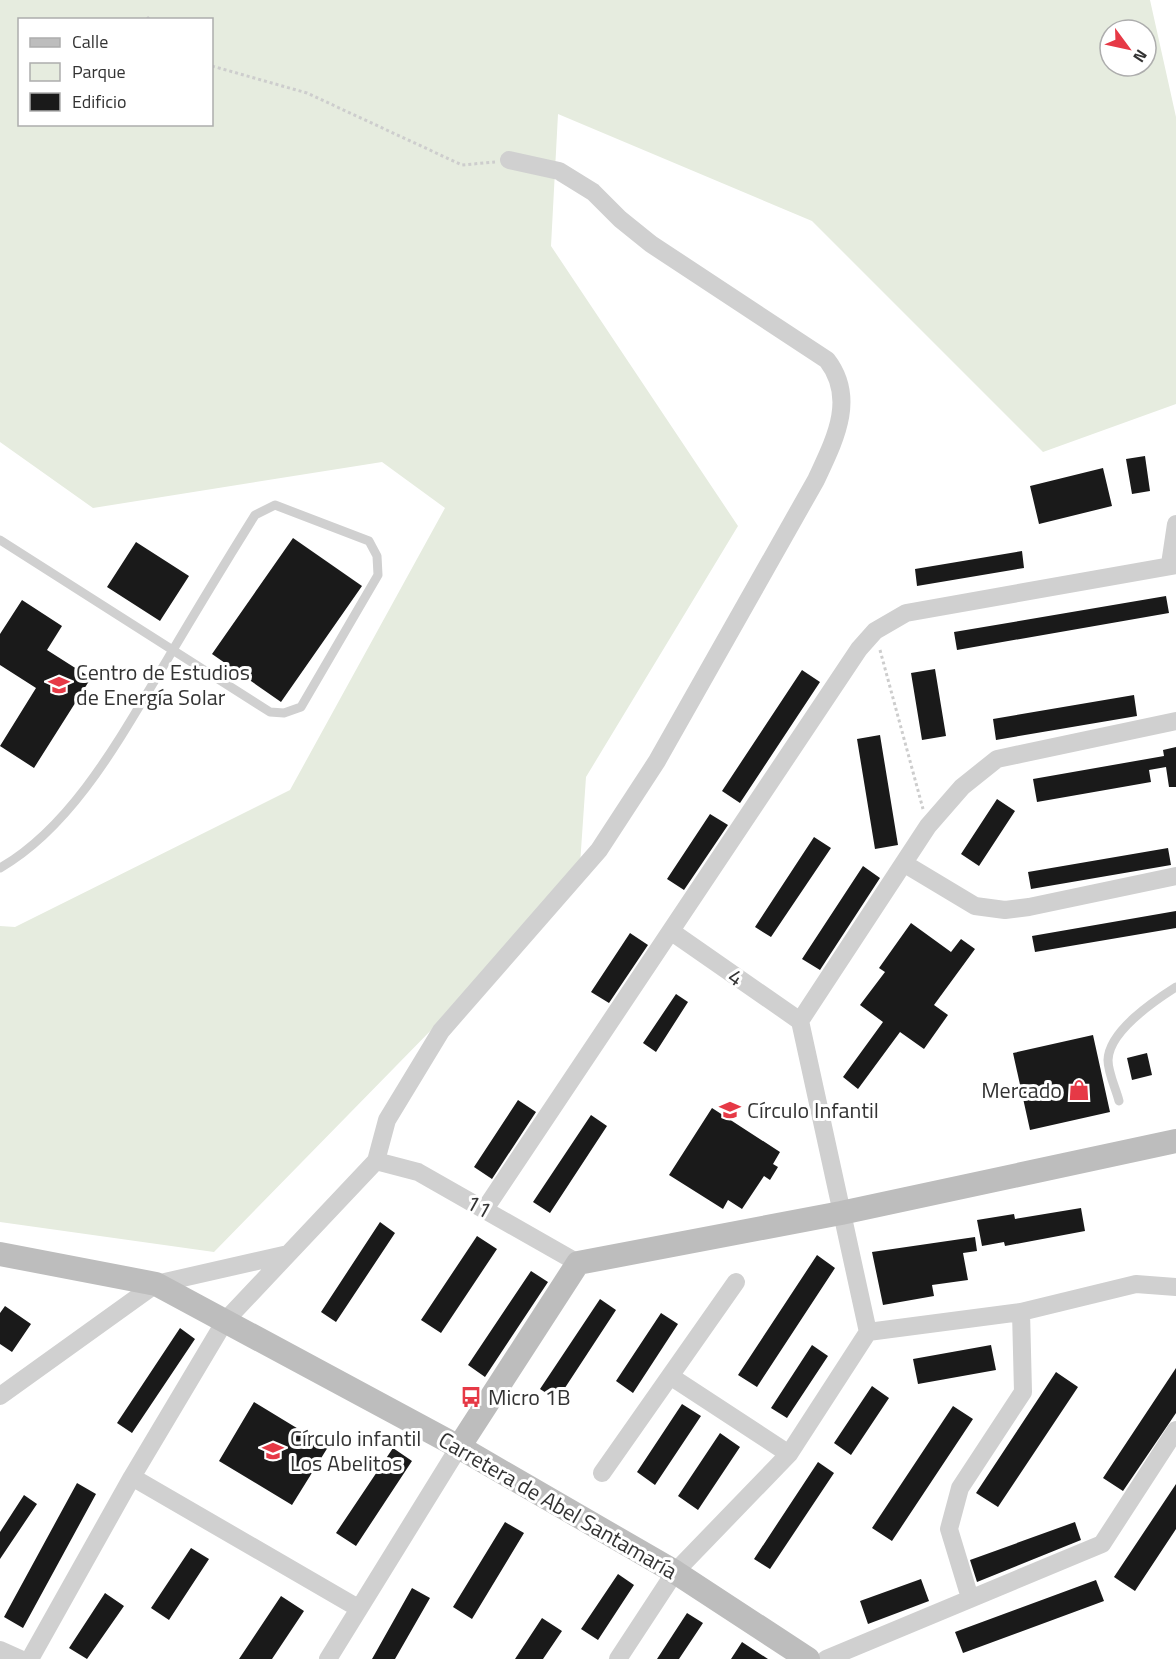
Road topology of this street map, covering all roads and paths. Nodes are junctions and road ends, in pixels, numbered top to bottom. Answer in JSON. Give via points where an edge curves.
{"nodes":[{"id":1,"x":213,"y":66,"type":"edge"},
{"id":2,"x":508,"y":160,"type":"joint"},
{"id":3,"x":1176,"y":524,"type":"edge"},
{"id":4,"x":0,"y":540,"type":"edge"},
{"id":5,"x":1173,"y":565,"type":"edge"},
{"id":6,"x":875,"y":631,"type":"junction"},
{"id":7,"x":173,"y":650,"type":"junction"},
{"id":8,"x":1176,"y":721,"type":"edge"},
{"id":9,"x":928,"y":826,"type":"junction"},
{"id":10,"x":904,"y":864,"type":"junction"},
{"id":11,"x":0,"y":868,"type":"edge"},
{"id":12,"x":1176,"y":876,"type":"edge"},
{"id":13,"x":672,"y":932,"type":"junction"},
{"id":14,"x":1176,"y":987,"type":"edge"},
{"id":15,"x":800,"y":1022,"type":"junction"},
{"id":16,"x":1119,"y":1101,"type":"dead end"},
{"id":17,"x":1176,"y":1141,"type":"edge"},
{"id":18,"x":376,"y":1161,"type":"junction"},
{"id":19,"x":485,"y":1209,"type":"junction"},
{"id":20,"x":841,"y":1213,"type":"junction"},
{"id":21,"x":0,"y":1254,"type":"edge"},
{"id":22,"x":288,"y":1254,"type":"junction"},
{"id":23,"x":578,"y":1263,"type":"junction"},
{"id":24,"x":736,"y":1282,"type":"dead end"},
{"id":25,"x":156,"y":1284,"type":"junction"},
{"id":26,"x":1176,"y":1287,"type":"edge"},
{"id":27,"x":1021,"y":1311,"type":"junction"},
{"id":28,"x":225,"y":1321,"type":"junction"},
{"id":29,"x":868,"y":1332,"type":"junction"},
{"id":30,"x":670,"y":1376,"type":"junction"},
{"id":31,"x":0,"y":1396,"type":"edge"},
{"id":32,"x":1176,"y":1430,"type":"edge"},
{"id":33,"x":459,"y":1446,"type":"junction"},
{"id":34,"x":789,"y":1454,"type":"junction"},
{"id":35,"x":602,"y":1473,"type":"dead end"},
{"id":36,"x":132,"y":1477,"type":"junction"},
{"id":37,"x":675,"y":1572,"type":"junction"},
{"id":38,"x":970,"y":1598,"type":"junction"},
{"id":39,"x":358,"y":1608,"type":"junction"},
{"id":40,"x":0,"y":1650,"type":"edge"},
{"id":41,"x":20,"y":1659,"type":"edge"},
{"id":42,"x":30,"y":1659,"type":"edge"},
{"id":43,"x":328,"y":1659,"type":"edge"},
{"id":44,"x":618,"y":1659,"type":"edge"},
{"id":45,"x":808,"y":1659,"type":"edge"},
{"id":46,"x":826,"y":1659,"type":"edge"}],
"edges":[{"from":1,"to":2,"type":"path","via":[[307,93],[462,165]]},
{"from":2,"to":18,"type":"street","via":[[559,171],[593,192],[651,244],[827,360],[838,381],[842,417],[816,480],[657,761],[599,850],[441,1031],[387,1120]]},
{"from":3,"to":5,"type":"street"},
{"from":4,"to":7,"type":"lane"},
{"from":5,"to":6,"type":"street","via":[[906,613]]},
{"from":6,"to":9,"type":"path"},
{"from":6,"to":13,"type":"street","via":[[859,649]]},
{"from":7,"to":7,"type":"lane","via":[[255,515],[275,505],[369,541],[377,556],[378,575],[301,706],[284,713],[270,712]]},
{"from":7,"to":11,"type":"lane","via":[[67,813]]},
{"from":8,"to":9,"type":"street","via":[[997,759],[962,788]]},
{"from":9,"to":10,"type":"street"},
{"from":10,"to":12,"type":"street","via":[[975,906],[1005,910]]},
{"from":10,"to":15,"type":"street"},
{"from":13,"to":15,"type":"street","name":"4"},
{"from":13,"to":19,"type":"street"},
{"from":14,"to":16,"type":"lane","via":[[1126,1025],[1117,1038],[1108,1060]]},
{"from":15,"to":20,"type":"street"},
{"from":17,"to":20,"type":"main road"},
{"from":18,"to":19,"type":"street","name":"11","via":[[418,1172]]},
{"from":18,"to":22,"type":"street"},
{"from":19,"to":23,"type":"street","name":"11"},
{"from":20,"to":23,"type":"main road"},
{"from":20,"to":29,"type":"street"},
{"from":21,"to":25,"type":"main road","name":"Carretera de Abel Santamaría"},
{"from":22,"to":25,"type":"street"},
{"from":22,"to":28,"type":"street"},
{"from":23,"to":33,"type":"main road"},
{"from":24,"to":30,"type":"street"},
{"from":25,"to":28,"type":"main road","name":"Carretera de Abel Santamaría"},
{"from":25,"to":31,"type":"street"},
{"from":26,"to":27,"type":"street","via":[[1136,1284]]},
{"from":27,"to":29,"type":"street"},
{"from":27,"to":38,"type":"street","via":[[1023,1392],[960,1488],[949,1529]]},
{"from":28,"to":33,"type":"main road","name":"Carretera de Abel Santamaría"},
{"from":28,"to":36,"type":"street"},
{"from":29,"to":34,"type":"street"},
{"from":30,"to":34,"type":"street"},
{"from":30,"to":35,"type":"street"},
{"from":32,"to":38,"type":"street","via":[[1102,1544]]},
{"from":33,"to":37,"type":"main road","name":"Carretera de Abel Santamaría"},
{"from":33,"to":39,"type":"street"},
{"from":34,"to":37,"type":"street"},
{"from":36,"to":39,"type":"street"},
{"from":36,"to":42,"type":"street"},
{"from":37,"to":44,"type":"street"},
{"from":37,"to":45,"type":"main road","name":"Carretera de Abel Santamaría"},
{"from":38,"to":46,"type":"street"},
{"from":39,"to":43,"type":"street"},
{"from":40,"to":41,"type":"street"}]}
